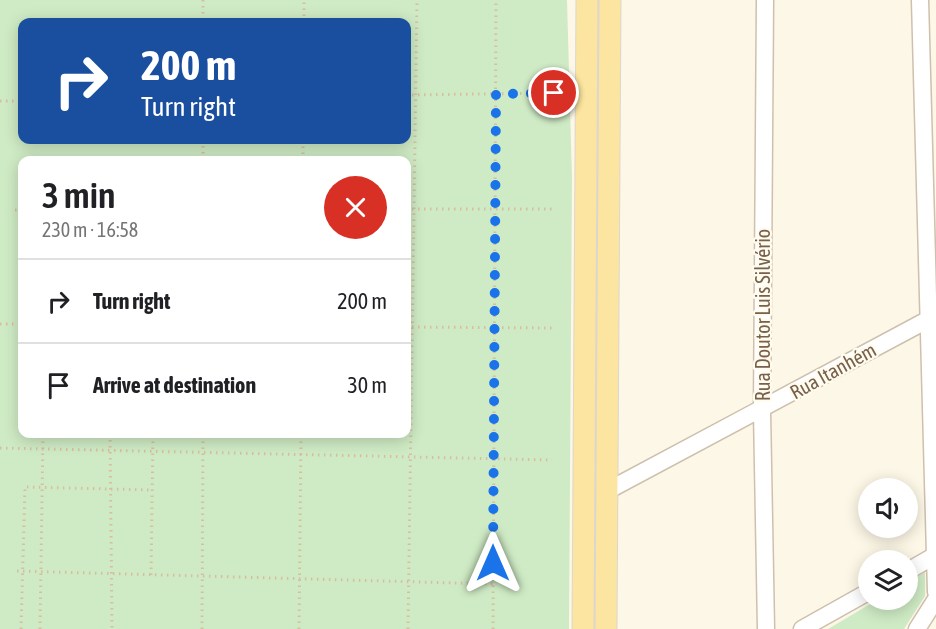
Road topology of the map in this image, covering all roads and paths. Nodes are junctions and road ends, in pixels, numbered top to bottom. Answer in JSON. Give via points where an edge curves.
{"nodes":[{"id":1,"x":202,"y":0,"type":"edge"},
{"id":2,"x":304,"y":0,"type":"edge"},
{"id":3,"x":417,"y":0,"type":"edge"},
{"id":4,"x":496,"y":0,"type":"edge"},
{"id":5,"x":587,"y":0,"type":"edge"},
{"id":6,"x":610,"y":0,"type":"edge"},
{"id":7,"x":765,"y":0,"type":"edge"},
{"id":8,"x":920,"y":0,"type":"edge"},
{"id":9,"x":203,"y":18,"type":"edge"},
{"id":10,"x":304,"y":18,"type":"edge"},
{"id":11,"x":554,"y":93,"type":"dead end"},
{"id":12,"x":496,"y":94,"type":"junction"},
{"id":13,"x":411,"y":95,"type":"edge"},
{"id":14,"x":416,"y":95,"type":"junction"},
{"id":15,"x":0,"y":101,"type":"edge"},
{"id":16,"x":18,"y":101,"type":"edge"},
{"id":17,"x":414,"y":209,"type":"junction"},
{"id":18,"x":495,"y":209,"type":"junction"},
{"id":19,"x":555,"y":209,"type":"dead end"},
{"id":20,"x":931,"y":318,"type":"junction"},
{"id":21,"x":0,"y":324,"type":"edge"},
{"id":22,"x":18,"y":324,"type":"edge"},
{"id":23,"x":413,"y":327,"type":"junction"},
{"id":24,"x":495,"y":328,"type":"junction"},
{"id":25,"x":556,"y":328,"type":"dead end"},
{"id":26,"x":762,"y":411,"type":"junction"},
{"id":27,"x":43,"y":438,"type":"edge"},
{"id":28,"x":110,"y":438,"type":"edge"},
{"id":29,"x":153,"y":438,"type":"edge"},
{"id":30,"x":203,"y":438,"type":"edge"},
{"id":31,"x":301,"y":438,"type":"edge"},
{"id":32,"x":0,"y":448,"type":"edge"},
{"id":33,"x":42,"y":449,"type":"junction"},
{"id":34,"x":110,"y":451,"type":"junction"},
{"id":35,"x":153,"y":452,"type":"junction"},
{"id":36,"x":203,"y":453,"type":"junction"},
{"id":37,"x":301,"y":455,"type":"junction"},
{"id":38,"x":411,"y":457,"type":"junction"},
{"id":39,"x":494,"y":459,"type":"junction"},
{"id":40,"x":552,"y":460,"type":"dead end"},
{"id":41,"x":934,"y":467,"type":"edge"},
{"id":42,"x":43,"y":487,"type":"junction"},
{"id":43,"x":110,"y":488,"type":"junction"},
{"id":44,"x":152,"y":490,"type":"junction"},
{"id":45,"x":607,"y":491,"type":"junction"},
{"id":46,"x":934,"y":556,"type":"junction"},
{"id":47,"x":918,"y":565,"type":"edge"},
{"id":48,"x":19,"y":571,"type":"junction"},
{"id":49,"x":42,"y":572,"type":"junction"},
{"id":50,"x":111,"y":574,"type":"junction"},
{"id":51,"x":151,"y":575,"type":"junction"},
{"id":52,"x":203,"y":576,"type":"junction"},
{"id":53,"x":300,"y":579,"type":"junction"},
{"id":54,"x":409,"y":582,"type":"junction"},
{"id":55,"x":493,"y":584,"type":"junction"},
{"id":56,"x":936,"y":592,"type":"edge"},
{"id":57,"x":858,"y":598,"type":"edge"},
{"id":58,"x":936,"y":599,"type":"edge"},
{"id":59,"x":21,"y":629,"type":"edge"},
{"id":60,"x":40,"y":629,"type":"edge"},
{"id":61,"x":112,"y":629,"type":"edge"},
{"id":62,"x":202,"y":629,"type":"edge"},
{"id":63,"x":299,"y":629,"type":"edge"},
{"id":64,"x":408,"y":629,"type":"edge"},
{"id":65,"x":493,"y":629,"type":"edge"},
{"id":66,"x":583,"y":629,"type":"edge"},
{"id":67,"x":606,"y":629,"type":"edge"},
{"id":68,"x":766,"y":629,"type":"edge"},
{"id":69,"x":802,"y":629,"type":"edge"},
{"id":70,"x":917,"y":629,"type":"edge"}],
"edges":[{"from":1,"to":9,"type":"path"},
{"from":2,"to":10,"type":"path"},
{"from":3,"to":14,"type":"path"},
{"from":4,"to":12,"type":"path"},
{"from":5,"to":66,"type":"main road"},
{"from":6,"to":45,"type":"main road"},
{"from":7,"to":26,"type":"street","name":"Rua Doutor Luis Silvério"},
{"from":8,"to":20,"type":"street"},
{"from":11,"to":12,"type":"path"},
{"from":12,"to":14,"type":"path"},
{"from":12,"to":18,"type":"path"},
{"from":13,"to":14,"type":"path"},
{"from":14,"to":17,"type":"path"},
{"from":15,"to":16,"type":"path"},
{"from":17,"to":18,"type":"path"},
{"from":17,"to":23,"type":"path"},
{"from":18,"to":19,"type":"path"},
{"from":18,"to":24,"type":"path"},
{"from":20,"to":26,"type":"street","name":"Rua Itanhém"},
{"from":20,"to":41,"type":"street"},
{"from":21,"to":22,"type":"path"},
{"from":23,"to":24,"type":"path"},
{"from":23,"to":38,"type":"path"},
{"from":24,"to":25,"type":"path"},
{"from":24,"to":39,"type":"path"},
{"from":26,"to":45,"type":"street","name":"Rua Itanhém"},
{"from":26,"to":68,"type":"street","name":"Rua Doutor Luis Silvério"},
{"from":27,"to":33,"type":"path"},
{"from":28,"to":34,"type":"path"},
{"from":29,"to":35,"type":"path"},
{"from":30,"to":36,"type":"path"},
{"from":31,"to":37,"type":"path"},
{"from":32,"to":33,"type":"path"},
{"from":33,"to":34,"type":"path"},
{"from":33,"to":42,"type":"path"},
{"from":34,"to":35,"type":"path"},
{"from":34,"to":43,"type":"path"},
{"from":35,"to":36,"type":"path"},
{"from":35,"to":44,"type":"path"},
{"from":36,"to":37,"type":"path"},
{"from":36,"to":52,"type":"path"},
{"from":37,"to":38,"type":"path"},
{"from":37,"to":53,"type":"path"},
{"from":38,"to":39,"type":"path"},
{"from":38,"to":54,"type":"path"},
{"from":39,"to":40,"type":"path"},
{"from":39,"to":55,"type":"path"},
{"from":41,"to":46,"type":"street"},
{"from":42,"to":43,"type":"path"},
{"from":42,"to":48,"type":"path","via":[[25,488]]},
{"from":42,"to":49,"type":"path"},
{"from":43,"to":44,"type":"path"},
{"from":43,"to":50,"type":"path"},
{"from":44,"to":51,"type":"path"},
{"from":45,"to":67,"type":"main road"},
{"from":46,"to":47,"type":"street"},
{"from":46,"to":56,"type":"street"},
{"from":48,"to":49,"type":"path"},
{"from":48,"to":59,"type":"path"},
{"from":49,"to":50,"type":"path"},
{"from":49,"to":60,"type":"path"},
{"from":50,"to":51,"type":"path"},
{"from":50,"to":61,"type":"path"},
{"from":51,"to":52,"type":"path"},
{"from":52,"to":53,"type":"path"},
{"from":52,"to":62,"type":"path"},
{"from":53,"to":54,"type":"path"},
{"from":53,"to":63,"type":"path"},
{"from":54,"to":55,"type":"path"},
{"from":54,"to":64,"type":"path"},
{"from":55,"to":65,"type":"path"},
{"from":57,"to":69,"type":"street"},
{"from":58,"to":70,"type":"street"}]}
